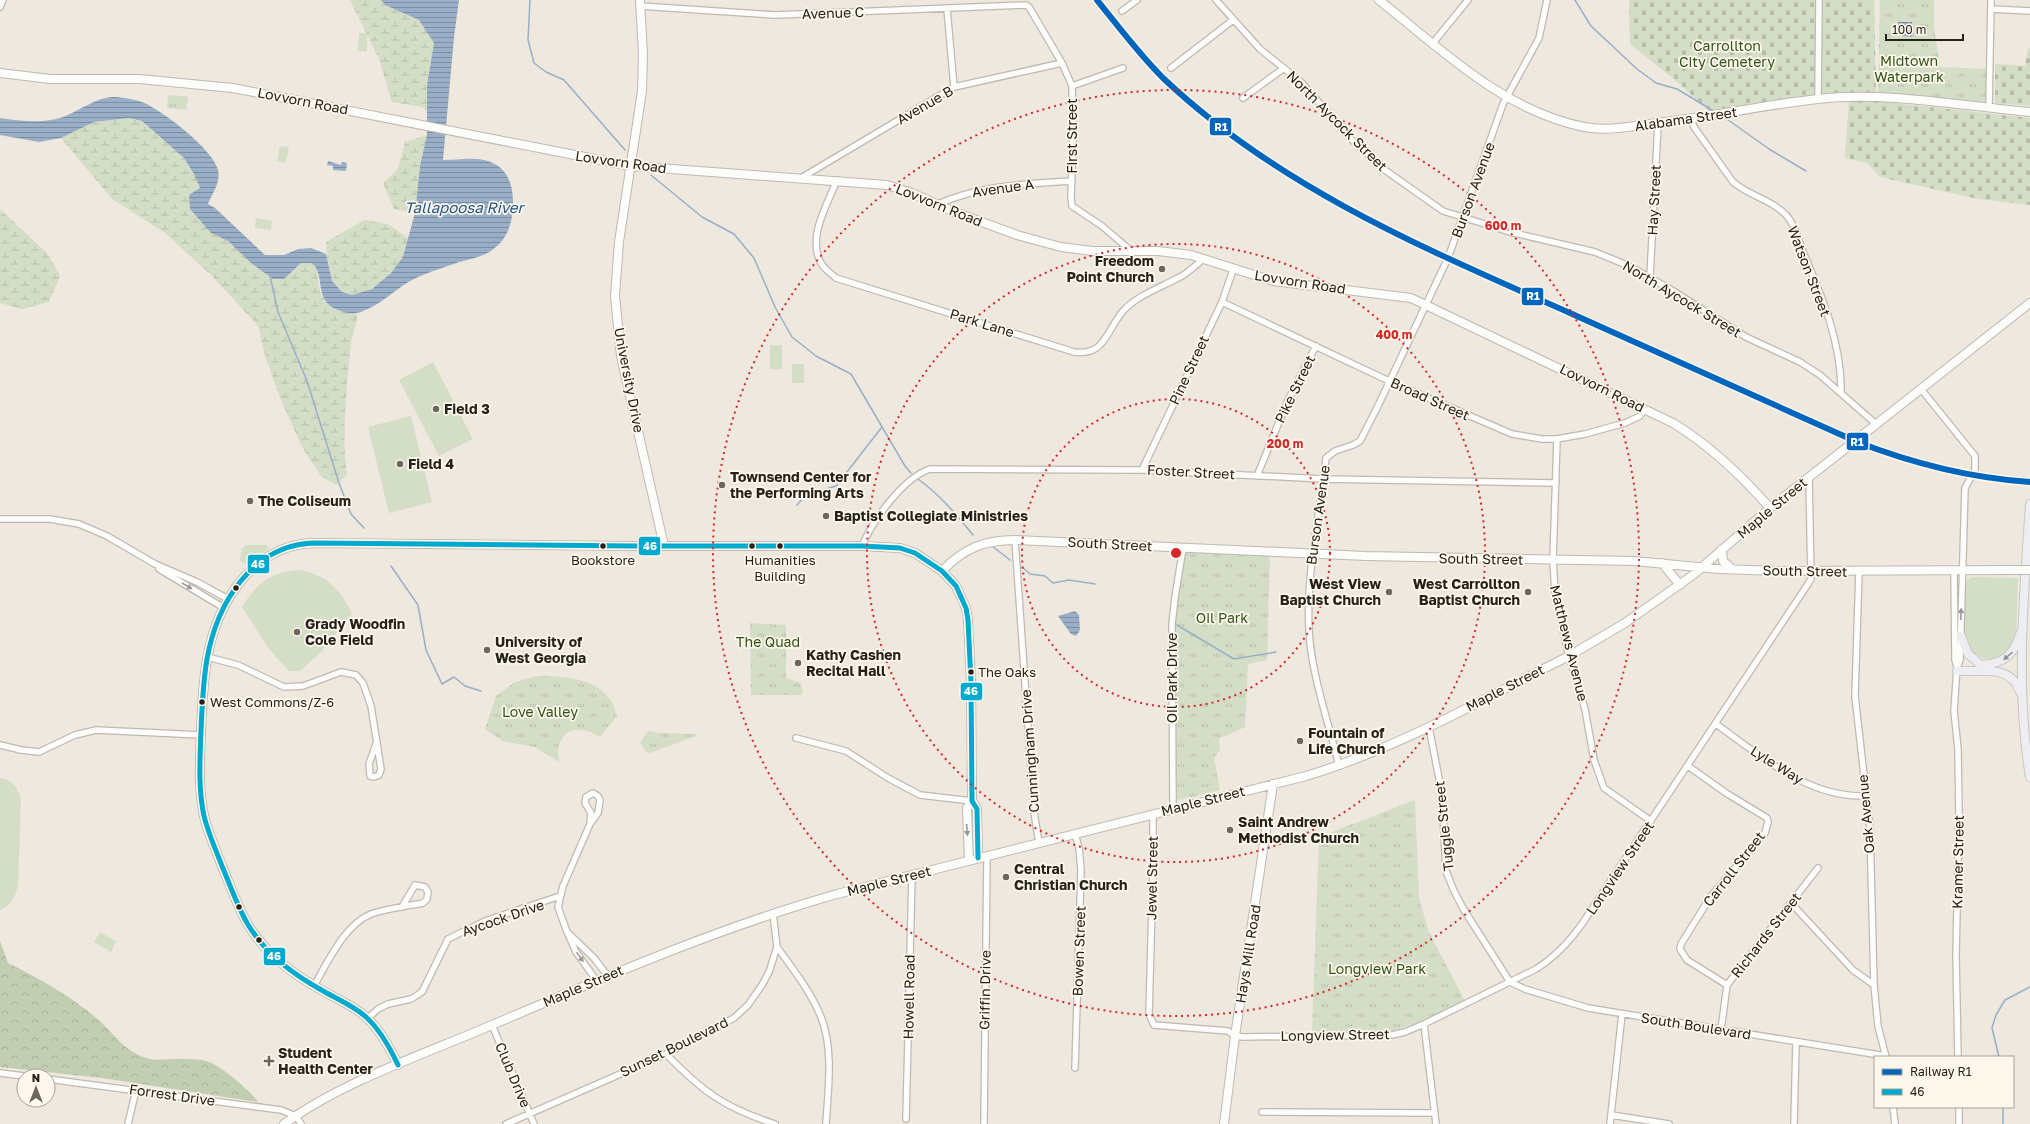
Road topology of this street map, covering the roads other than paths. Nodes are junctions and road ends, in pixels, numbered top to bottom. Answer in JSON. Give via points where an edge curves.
{"nodes":[{"id":1,"x":3,"y":0,"type":"edge"},
{"id":2,"x":1137,"y":0,"type":"edge"},
{"id":3,"x":1216,"y":0,"type":"edge"},
{"id":4,"x":1379,"y":0,"type":"edge"},
{"id":5,"x":1468,"y":0,"type":"edge"},
{"id":6,"x":1547,"y":0,"type":"edge"},
{"id":7,"x":1819,"y":0,"type":"edge"},
{"id":8,"x":1991,"y":0,"type":"edge"},
{"id":9,"x":640,"y":3,"type":"edge"},
{"id":10,"x":1026,"y":5,"type":"joint"},
{"id":11,"x":0,"y":7,"type":"edge"},
{"id":12,"x":947,"y":9,"type":"junction"},
{"id":13,"x":1991,"y":9,"type":"junction"},
{"id":14,"x":1122,"y":11,"type":"dead end"},
{"id":15,"x":2030,"y":11,"type":"edge"},
{"id":16,"x":1233,"y":20,"type":"junction"},
{"id":17,"x":1433,"y":43,"type":"junction"},
{"id":18,"x":1062,"y":63,"type":"junction"},
{"id":19,"x":1122,"y":68,"type":"dead end"},
{"id":20,"x":1171,"y":68,"type":"dead end"},
{"id":21,"x":1284,"y":68,"type":"junction"},
{"id":22,"x":0,"y":73,"type":"edge"},
{"id":23,"x":1072,"y":86,"type":"junction"},
{"id":24,"x":954,"y":87,"type":"junction"},
{"id":25,"x":1243,"y":98,"type":"dead end"},
{"id":26,"x":1507,"y":98,"type":"junction"},
{"id":27,"x":1818,"y":99,"type":"junction"},
{"id":28,"x":1989,"y":108,"type":"junction"},
{"id":29,"x":2030,"y":112,"type":"edge"},
{"id":30,"x":1691,"y":119,"type":"junction"},
{"id":31,"x":1658,"y":124,"type":"junction"},
{"id":32,"x":631,"y":166,"type":"junction"},
{"id":33,"x":801,"y":178,"type":"junction"},
{"id":34,"x":837,"y":180,"type":"junction"},
{"id":35,"x":1072,"y":180,"type":"junction"},
{"id":36,"x":936,"y":205,"type":"junction"},
{"id":37,"x":1463,"y":218,"type":"junction"},
{"id":38,"x":1130,"y":250,"type":"junction"},
{"id":39,"x":1203,"y":259,"type":"junction"},
{"id":40,"x":1233,"y":270,"type":"junction"},
{"id":41,"x":1650,"y":277,"type":"junction"},
{"id":42,"x":1222,"y":302,"type":"junction"},
{"id":43,"x":2030,"y":303,"type":"edge"},
{"id":44,"x":1426,"y":304,"type":"junction"},
{"id":45,"x":1316,"y":346,"type":"junction"},
{"id":46,"x":1389,"y":380,"type":"junction"},
{"id":47,"x":1921,"y":389,"type":"junction"},
{"id":48,"x":1841,"y":393,"type":"junction"},
{"id":49,"x":1645,"y":408,"type":"junction"},
{"id":50,"x":1876,"y":424,"type":"junction"},
{"id":51,"x":1557,"y":439,"type":"junction"},
{"id":52,"x":1142,"y":470,"type":"junction"},
{"id":53,"x":1257,"y":476,"type":"junction"},
{"id":54,"x":1810,"y":477,"type":"junction"},
{"id":55,"x":1324,"y":480,"type":"junction"},
{"id":56,"x":1556,"y":483,"type":"junction"},
{"id":57,"x":2030,"y":504,"type":"edge"},
{"id":58,"x":1770,"y":508,"type":"junction"},
{"id":59,"x":0,"y":519,"type":"edge"},
{"id":60,"x":1015,"y":540,"type":"junction"},
{"id":61,"x":664,"y":546,"type":"junction"},
{"id":62,"x":862,"y":546,"type":"junction"},
{"id":63,"x":1183,"y":548,"type":"junction"},
{"id":64,"x":1722,"y":549,"type":"junction"},
{"id":65,"x":1312,"y":553,"type":"junction"},
{"id":66,"x":1553,"y":560,"type":"junction"},
{"id":67,"x":1662,"y":563,"type":"junction"},
{"id":68,"x":155,"y":564,"type":"junction"},
{"id":69,"x":1701,"y":567,"type":"junction"},
{"id":70,"x":1732,"y":569,"type":"junction"},
{"id":71,"x":1958,"y":570,"type":"junction"},
{"id":72,"x":2030,"y":570,"type":"edge"},
{"id":73,"x":942,"y":571,"type":"junction"},
{"id":74,"x":1811,"y":571,"type":"junction"},
{"id":75,"x":1859,"y":571,"type":"junction"},
{"id":76,"x":1680,"y":585,"type":"junction"},
{"id":77,"x":228,"y":599,"type":"junction"},
{"id":78,"x":224,"y":608,"type":"junction"},
{"id":79,"x":2024,"y":622,"type":"junction"},
{"id":80,"x":1961,"y":636,"type":"junction"},
{"id":81,"x":1569,"y":656,"type":"junction"},
{"id":82,"x":207,"y":657,"type":"junction"},
{"id":83,"x":1981,"y":665,"type":"junction"},
{"id":84,"x":1957,"y":669,"type":"junction"},
{"id":85,"x":2022,"y":700,"type":"junction"},
{"id":86,"x":1716,"y":724,"type":"junction"},
{"id":87,"x":1428,"y":727,"type":"junction"},
{"id":88,"x":201,"y":735,"type":"junction"},
{"id":89,"x":796,"y":738,"type":"dead end"},
{"id":90,"x":376,"y":744,"type":"junction"},
{"id":91,"x":0,"y":745,"type":"edge"},
{"id":92,"x":1339,"y":766,"type":"junction"},
{"id":93,"x":1688,"y":766,"type":"junction"},
{"id":94,"x":2030,"y":777,"type":"edge"},
{"id":95,"x":1273,"y":784,"type":"junction"},
{"id":96,"x":1867,"y":796,"type":"junction"},
{"id":97,"x":972,"y":802,"type":"junction"},
{"id":98,"x":1172,"y":809,"type":"junction"},
{"id":99,"x":1153,"y":814,"type":"junction"},
{"id":100,"x":1651,"y":821,"type":"junction"},
{"id":101,"x":590,"y":824,"type":"junction"},
{"id":102,"x":1075,"y":834,"type":"junction"},
{"id":103,"x":1039,"y":843,"type":"junction"},
{"id":104,"x":983,"y":857,"type":"junction"},
{"id":105,"x":969,"y":861,"type":"junction"},
{"id":106,"x":1818,"y":868,"type":"dead end"},
{"id":107,"x":912,"y":875,"type":"junction"},
{"id":108,"x":560,"y":896,"type":"junction"},
{"id":109,"x":1791,"y":903,"type":"junction"},
{"id":110,"x":402,"y":907,"type":"junction"},
{"id":111,"x":773,"y":913,"type":"junction"},
{"id":112,"x":568,"y":932,"type":"junction"},
{"id":113,"x":777,"y":947,"type":"junction"},
{"id":114,"x":607,"y":975,"type":"junction"},
{"id":115,"x":596,"y":980,"type":"junction"},
{"id":116,"x":1510,"y":982,"type":"junction"},
{"id":117,"x":1874,"y":985,"type":"junction"},
{"id":118,"x":314,"y":986,"type":"junction"},
{"id":119,"x":1727,"y":986,"type":"junction"},
{"id":120,"x":1622,"y":1014,"type":"junction"},
{"id":121,"x":368,"y":1018,"type":"junction"},
{"id":122,"x":1424,"y":1024,"type":"junction"},
{"id":123,"x":492,"y":1025,"type":"junction"},
{"id":124,"x":1721,"y":1030,"type":"junction"},
{"id":125,"x":1235,"y":1036,"type":"junction"},
{"id":126,"x":1796,"y":1042,"type":"junction"},
{"id":127,"x":666,"y":1054,"type":"junction"},
{"id":128,"x":1886,"y":1056,"type":"edge"},
{"id":129,"x":1958,"y":1056,"type":"edge"},
{"id":130,"x":398,"y":1065,"type":"junction"},
{"id":131,"x":1075,"y":1068,"type":"dead end"},
{"id":132,"x":0,"y":1073,"type":"edge"},
{"id":133,"x":16,"y":1075,"type":"edge"},
{"id":134,"x":56,"y":1080,"type":"edge"},
{"id":135,"x":136,"y":1090,"type":"junction"},
{"id":136,"x":1893,"y":1108,"type":"edge"},
{"id":137,"x":1959,"y":1108,"type":"edge"},
{"id":138,"x":1262,"y":1112,"type":"dead end"},
{"id":139,"x":1435,"y":1113,"type":"junction"},
{"id":140,"x":530,"y":1114,"type":"junction"},
{"id":141,"x":1611,"y":1115,"type":"junction"},
{"id":142,"x":296,"y":1116,"type":"junction"},
{"id":143,"x":906,"y":1118,"type":"dead end"},
{"id":144,"x":128,"y":1124,"type":"edge"},
{"id":145,"x":284,"y":1124,"type":"edge"},
{"id":146,"x":302,"y":1124,"type":"edge"},
{"id":147,"x":506,"y":1124,"type":"edge"},
{"id":148,"x":534,"y":1124,"type":"edge"},
{"id":149,"x":775,"y":1124,"type":"edge"},
{"id":150,"x":826,"y":1124,"type":"edge"},
{"id":151,"x":984,"y":1124,"type":"edge"},
{"id":152,"x":1224,"y":1124,"type":"edge"},
{"id":153,"x":1436,"y":1124,"type":"edge"},
{"id":154,"x":1610,"y":1124,"type":"edge"},
{"id":155,"x":1669,"y":1124,"type":"edge"},
{"id":156,"x":1794,"y":1124,"type":"edge"},
{"id":157,"x":1895,"y":1124,"type":"edge"},
{"id":158,"x":1959,"y":1124,"type":"edge"}],
"edges":[{"from":1,"to":11,"type":"street"},
{"from":2,"to":14,"type":"street"},
{"from":3,"to":16,"type":"street","name":"North Aycock Street"},
{"from":4,"to":17,"type":"street","name":"Alabama Street"},
{"from":5,"to":17,"type":"street"},
{"from":6,"to":26,"type":"street","name":"Burson Avenue","via":[[1539,38]]},
{"from":7,"to":27,"type":"street"},
{"from":8,"to":13,"type":"street"},
{"from":9,"to":12,"type":"street","name":"Avenue C","via":[[775,15]]},
{"from":9,"to":32,"type":"street","name":"University Drive","via":[[642,91]]},
{"from":10,"to":12,"type":"street","name":"Avenue C"},
{"from":10,"to":18,"type":"street","name":"First Street"},
{"from":12,"to":24,"type":"street"},
{"from":13,"to":15,"type":"street"},
{"from":13,"to":28,"type":"street"},
{"from":16,"to":20,"type":"street"},
{"from":16,"to":21,"type":"street","name":"North Aycock Street","via":[[1260,49]]},
{"from":17,"to":26,"type":"street","name":"Alabama Street","via":[[1481,82]]},
{"from":18,"to":23,"type":"street","name":"First Street"},
{"from":18,"to":24,"type":"street","name":"Avenue B"},
{"from":19,"to":23,"type":"street"},
{"from":21,"to":25,"type":"street"},
{"from":21,"to":37,"type":"street","name":"North Aycock Street","via":[[1301,82],[1348,136],[1382,168],[1443,211]]},
{"from":22,"to":32,"type":"street","name":"Lovvorn Road","via":[[50,79],[138,79],[233,88]]},
{"from":23,"to":35,"type":"street","name":"First Street"},
{"from":24,"to":33,"type":"street","name":"Avenue B"},
{"from":26,"to":31,"type":"street","name":"Alabama Street","via":[[1584,127],[1606,129]]},
{"from":26,"to":37,"type":"street","name":"Burson Avenue"},
{"from":27,"to":28,"type":"street","name":"Alabama Street","via":[[1878,97]]},
{"from":27,"to":30,"type":"street","name":"Alabama Street"},
{"from":28,"to":29,"type":"street","name":"Alabama Street"},
{"from":30,"to":31,"type":"street","name":"Alabama Street"},
{"from":30,"to":48,"type":"street","name":"Watson Street","via":[[1733,182],[1788,217],[1822,297],[1835,342]]},
{"from":31,"to":41,"type":"street","name":"Hay Street"},
{"from":32,"to":33,"type":"street","name":"Lovvorn Road"},
{"from":32,"to":61,"type":"street","name":"University Drive","via":[[616,262],[617,323],[621,356]]},
{"from":33,"to":34,"type":"street","name":"Lovvorn Road"},
{"from":34,"to":36,"type":"street","name":"Lovvorn Road","via":[[887,184]]},
{"from":34,"to":39,"type":"street","name":"Park Lane","via":[[815,238],[815,248],[821,264],[836,278],[1074,352],[1088,353],[1097,349],[1124,310],[1161,286],[1178,279]]},
{"from":35,"to":36,"type":"street","name":"Avenue A","via":[[994,187],[956,196]]},
{"from":35,"to":38,"type":"street","name":"First Street","via":[[1072,206],[1114,235]]},
{"from":36,"to":38,"type":"street","name":"Lovvorn Road","via":[[1017,235],[1062,247],[1092,251]]},
{"from":37,"to":41,"type":"street","name":"North Aycock Street","via":[[1596,252]]},
{"from":37,"to":44,"type":"street","name":"Burson Avenue","via":[[1448,258]]},
{"from":38,"to":39,"type":"street","name":"Lovvorn Road","via":[[1191,255]]},
{"from":39,"to":40,"type":"street","name":"Lovvorn Road"},
{"from":40,"to":42,"type":"street","name":"Pine Street"},
{"from":40,"to":44,"type":"street","name":"Lovvorn Road","via":[[1273,281],[1401,296]]},
{"from":41,"to":48,"type":"street","name":"North Aycock Street","via":[[1752,341],[1800,362]]},
{"from":42,"to":45,"type":"street","name":"Broad Street"},
{"from":42,"to":52,"type":"street","name":"Pine Street"},
{"from":43,"to":47,"type":"street","name":"Maple Street"},
{"from":44,"to":46,"type":"street","name":"Burson Avenue"},
{"from":44,"to":49,"type":"street","name":"Lovvorn Road"},
{"from":45,"to":46,"type":"street","name":"Broad Street"},
{"from":45,"to":53,"type":"street","name":"Pike Street","via":[[1288,400]]},
{"from":46,"to":51,"type":"street","name":"Broad Street","via":[[1512,434]]},
{"from":46,"to":55,"type":"street","name":"Burson Avenue","via":[[1360,440],[1326,458]]},
{"from":47,"to":50,"type":"street","name":"Maple Street"},
{"from":47,"to":71,"type":"street","via":[[1974,456],[1975,470],[1965,488]]},
{"from":48,"to":50,"type":"street","name":"North Aycock Street"},
{"from":49,"to":51,"type":"street","name":"Broad Street","via":[[1640,416],[1625,423]]},
{"from":49,"to":58,"type":"street","name":"Lovvorn Road","via":[[1710,448]]},
{"from":50,"to":54,"type":"street","name":"Maple Street"},
{"from":51,"to":56,"type":"street","name":"Matthews Avenue"},
{"from":52,"to":53,"type":"street","name":"Foster Street"},
{"from":52,"to":62,"type":"street","name":"Foster Street","via":[[930,469],[920,472],[910,480],[877,520]]},
{"from":53,"to":55,"type":"street","name":"Foster Street"},
{"from":54,"to":58,"type":"street","name":"Maple Street"},
{"from":54,"to":74,"type":"street","name":"Longview Street"},
{"from":55,"to":56,"type":"street","name":"Foster Street"},
{"from":55,"to":65,"type":"street","name":"Burson Avenue"},
{"from":56,"to":66,"type":"street","name":"Matthews Avenue"},
{"from":57,"to":79,"type":"main road"},
{"from":58,"to":64,"type":"street","name":"Maple Street"},
{"from":59,"to":68,"type":"street","via":[[50,519],[79,524]]},
{"from":60,"to":63,"type":"street","name":"South Street"},
{"from":60,"to":73,"type":"street","name":"South Street","via":[[995,540],[975,545],[960,554]]},
{"from":60,"to":103,"type":"street","name":"Cunningham Drive","via":[[1035,819]]},
{"from":61,"to":62,"type":"street"},
{"from":61,"to":77,"type":"street","via":[[302,543],[277,550],[262,559],[247,573]]},
{"from":62,"to":73,"type":"street","via":[[908,550],[922,556]]},
{"from":63,"to":65,"type":"street","name":"South Street"},
{"from":63,"to":98,"type":"street","name":"Oil Park Drive","via":[[1172,624]]},
{"from":64,"to":69,"type":"street","name":"Maple Street"},
{"from":64,"to":70,"type":"street","via":[[1723,561]]},
{"from":65,"to":66,"type":"street","name":"South Street"},
{"from":65,"to":92,"type":"street","name":"Burson Avenue","via":[[1310,640]]},
{"from":66,"to":67,"type":"street","name":"South Street"},
{"from":66,"to":81,"type":"street","name":"Matthews Avenue","via":[[1555,594]]},
{"from":67,"to":69,"type":"street","name":"South Street"},
{"from":67,"to":76,"type":"street"},
{"from":68,"to":77,"type":"street"},
{"from":68,"to":78,"type":"street","one_way":true},
{"from":69,"to":70,"type":"street","name":"South Street"},
{"from":69,"to":76,"type":"street","name":"Maple Street"},
{"from":70,"to":74,"type":"street","name":"South Street"},
{"from":71,"to":72,"type":"street","name":"South Street","bridge":true},
{"from":71,"to":75,"type":"street","name":"South Street"},
{"from":80,"to":71,"type":"street","name":"Kramer Street","one_way":true},
{"from":71,"to":84,"type":"street","name":"Kramer Street","via":[[1955,660]]},
{"from":73,"to":97,"type":"street","via":[[958,591],[966,608],[968,620]]},
{"from":74,"to":75,"type":"street","name":"South Street"},
{"from":74,"to":86,"type":"street","name":"Longview Street","via":[[1811,579],[1804,592]]},
{"from":75,"to":96,"type":"street","name":"Oak Avenue","via":[[1855,696]]},
{"from":76,"to":81,"type":"street","name":"Maple Street","via":[[1612,631]]},
{"from":77,"to":78,"type":"street"},
{"from":78,"to":82,"type":"street"},
{"from":79,"to":83,"type":"main road","one_way":true,"via":[[2016,646],[2009,656],[1997,663]]},
{"from":79,"to":85,"type":"main road"},
{"from":80,"to":83,"type":"main road","via":[[1968,654]]},
{"from":80,"to":84,"type":"street","name":"Kramer Street"},
{"from":81,"to":87,"type":"street","name":"Maple Street"},
{"from":81,"to":100,"type":"street","name":"Matthews Avenue","via":[[1585,709],[1594,760],[1604,788]]},
{"from":82,"to":88,"type":"street"},
{"from":82,"to":90,"type":"street","via":[[238,665],[284,687],[304,686],[341,672],[356,675],[363,683],[371,706]]},
{"from":83,"to":84,"type":"main road"},
{"from":84,"to":85,"type":"main road","via":[[2005,673],[2016,682]]},
{"from":84,"to":129,"type":"street","name":"Kramer Street","via":[[1954,711],[1958,749],[1959,808],[1956,955]]},
{"from":85,"to":94,"type":"main road"},
{"from":86,"to":93,"type":"street","name":"Longview Street"},
{"from":86,"to":96,"type":"street","name":"Lyle Way","via":[[1779,769],[1803,782],[1840,794]]},
{"from":87,"to":92,"type":"street","name":"Maple Street"},
{"from":87,"to":116,"type":"street","name":"Tuggle Street","via":[[1442,794],[1446,872],[1464,910]]},
{"from":88,"to":91,"type":"street","via":[[96,730],[75,735],[39,752]]},
{"from":88,"to":118,"type":"street","via":[[200,772],[205,817],[242,913],[256,937],[273,956],[294,974]]},
{"from":89,"to":97,"type":"street","via":[[846,751],[920,795]]},
{"from":90,"to":90,"type":"street","via":[[368,768],[370,776],[374,777],[379,775],[381,768]]},
{"from":92,"to":95,"type":"street","name":"Maple Street"},
{"from":93,"to":100,"type":"street","name":"Longview Street"},
{"from":93,"to":119,"type":"street","name":"Carroll Street","via":[[1767,818],[1768,822],[1765,833],[1711,896],[1681,944],[1680,949],[1688,960]]},
{"from":95,"to":98,"type":"street","name":"Maple Street"},
{"from":95,"to":125,"type":"street","name":"Hays Mill Road"},
{"from":96,"to":117,"type":"street","name":"Oak Avenue"},
{"from":97,"to":104,"type":"street","via":[[977,809]]},
{"from":97,"to":105,"type":"street","one_way":true,"via":[[967,808]]},
{"from":98,"to":99,"type":"street","name":"Maple Street"},
{"from":99,"to":102,"type":"street","name":"Maple Street"},
{"from":99,"to":125,"type":"street","name":"Jewel Street","via":[[1149,1014],[1154,1025],[1228,1031]]},
{"from":100,"to":116,"type":"street","name":"Longview Street","via":[[1574,936],[1548,961]]},
{"from":101,"to":101,"type":"street","via":[[598,813],[600,800],[592,793],[586,797],[585,803],[591,813]]},
{"from":101,"to":108,"type":"street"},
{"from":102,"to":103,"type":"street","name":"Maple Street"},
{"from":102,"to":131,"type":"street","name":"Bowen Street","via":[[1081,870]]},
{"from":103,"to":104,"type":"street","name":"Maple Street"},
{"from":104,"to":105,"type":"street","name":"Maple Street"},
{"from":104,"to":151,"type":"street","name":"Griffin Drive"},
{"from":105,"to":107,"type":"street","name":"Maple Street"},
{"from":106,"to":109,"type":"street","name":"Richards Street"},
{"from":107,"to":111,"type":"street","name":"Maple Street"},
{"from":107,"to":143,"type":"street","name":"Howell Road"},
{"from":108,"to":112,"type":"street","via":[[558,907]]},
{"from":108,"to":121,"type":"street","name":"Aycock Drive","via":[[485,921],[448,939],[422,992],[411,999],[388,1004]]},
{"from":109,"to":117,"type":"street","via":[[1853,970]]},
{"from":109,"to":119,"type":"street","name":"Richards Street"},
{"from":110,"to":110,"type":"street","via":[[423,903],[427,899],[426,887],[415,886]]},
{"from":110,"to":118,"type":"street","via":[[370,914],[354,926],[339,943]]},
{"from":111,"to":113,"type":"street","name":"Sunset Boulevard"},
{"from":111,"to":114,"type":"street","name":"Maple Street"},
{"from":112,"to":114,"type":"street"},
{"from":112,"to":115,"type":"street","one_way":true,"via":[[576,952]]},
{"from":113,"to":127,"type":"street","name":"Sunset Boulevard","via":[[762,986],[748,1005],[734,1018]]},
{"from":113,"to":150,"type":"street","via":[[822,1018],[828,1046]]},
{"from":114,"to":115,"type":"street","name":"Maple Street"},
{"from":115,"to":123,"type":"street","name":"Maple Street"},
{"from":116,"to":120,"type":"street","name":"South Boulevard","via":[[1550,997]]},
{"from":116,"to":122,"type":"street","name":"Longview Street"},
{"from":117,"to":128,"type":"street","name":"Oak Avenue","via":[[1878,1026]]},
{"from":118,"to":121,"type":"street"},
{"from":119,"to":124,"type":"street","name":"Richards Street"},
{"from":120,"to":124,"type":"street","name":"South Boulevard"},
{"from":120,"to":141,"type":"street"},
{"from":121,"to":130,"type":"street","via":[[382,1035]]},
{"from":122,"to":125,"type":"street","name":"Longview Street","via":[[1392,1035],[1243,1038]]},
{"from":122,"to":139,"type":"street"},
{"from":123,"to":130,"type":"street","name":"Maple Street"},
{"from":123,"to":140,"type":"street","name":"Club Drive"},
{"from":124,"to":126,"type":"street","name":"South Boulevard"},
{"from":125,"to":152,"type":"street","name":"Hays Mill Road"},
{"from":126,"to":128,"type":"street","name":"South Boulevard"},
{"from":126,"to":156,"type":"street"},
{"from":127,"to":140,"type":"street","name":"Sunset Boulevard"},
{"from":127,"to":149,"type":"street","via":[[704,1091],[724,1104],[746,1115]]},
{"from":130,"to":142,"type":"street","name":"Maple Street","via":[[325,1098]]},
{"from":132,"to":133,"type":"street"},
{"from":134,"to":135,"type":"street","name":"Forrest Drive"},
{"from":135,"to":142,"type":"street","name":"Forrest Drive","via":[[281,1110]]},
{"from":135,"to":144,"type":"street"},
{"from":136,"to":157,"type":"street"},
{"from":137,"to":158,"type":"street"},
{"from":138,"to":139,"type":"street"},
{"from":139,"to":153,"type":"street"},
{"from":140,"to":147,"type":"street","name":"Sunset Boulevard"},
{"from":140,"to":148,"type":"street","name":"Club Drive"},
{"from":141,"to":154,"type":"street"},
{"from":141,"to":155,"type":"street"},
{"from":142,"to":145,"type":"street","name":"Maple Street"},
{"from":142,"to":146,"type":"street"}]}
